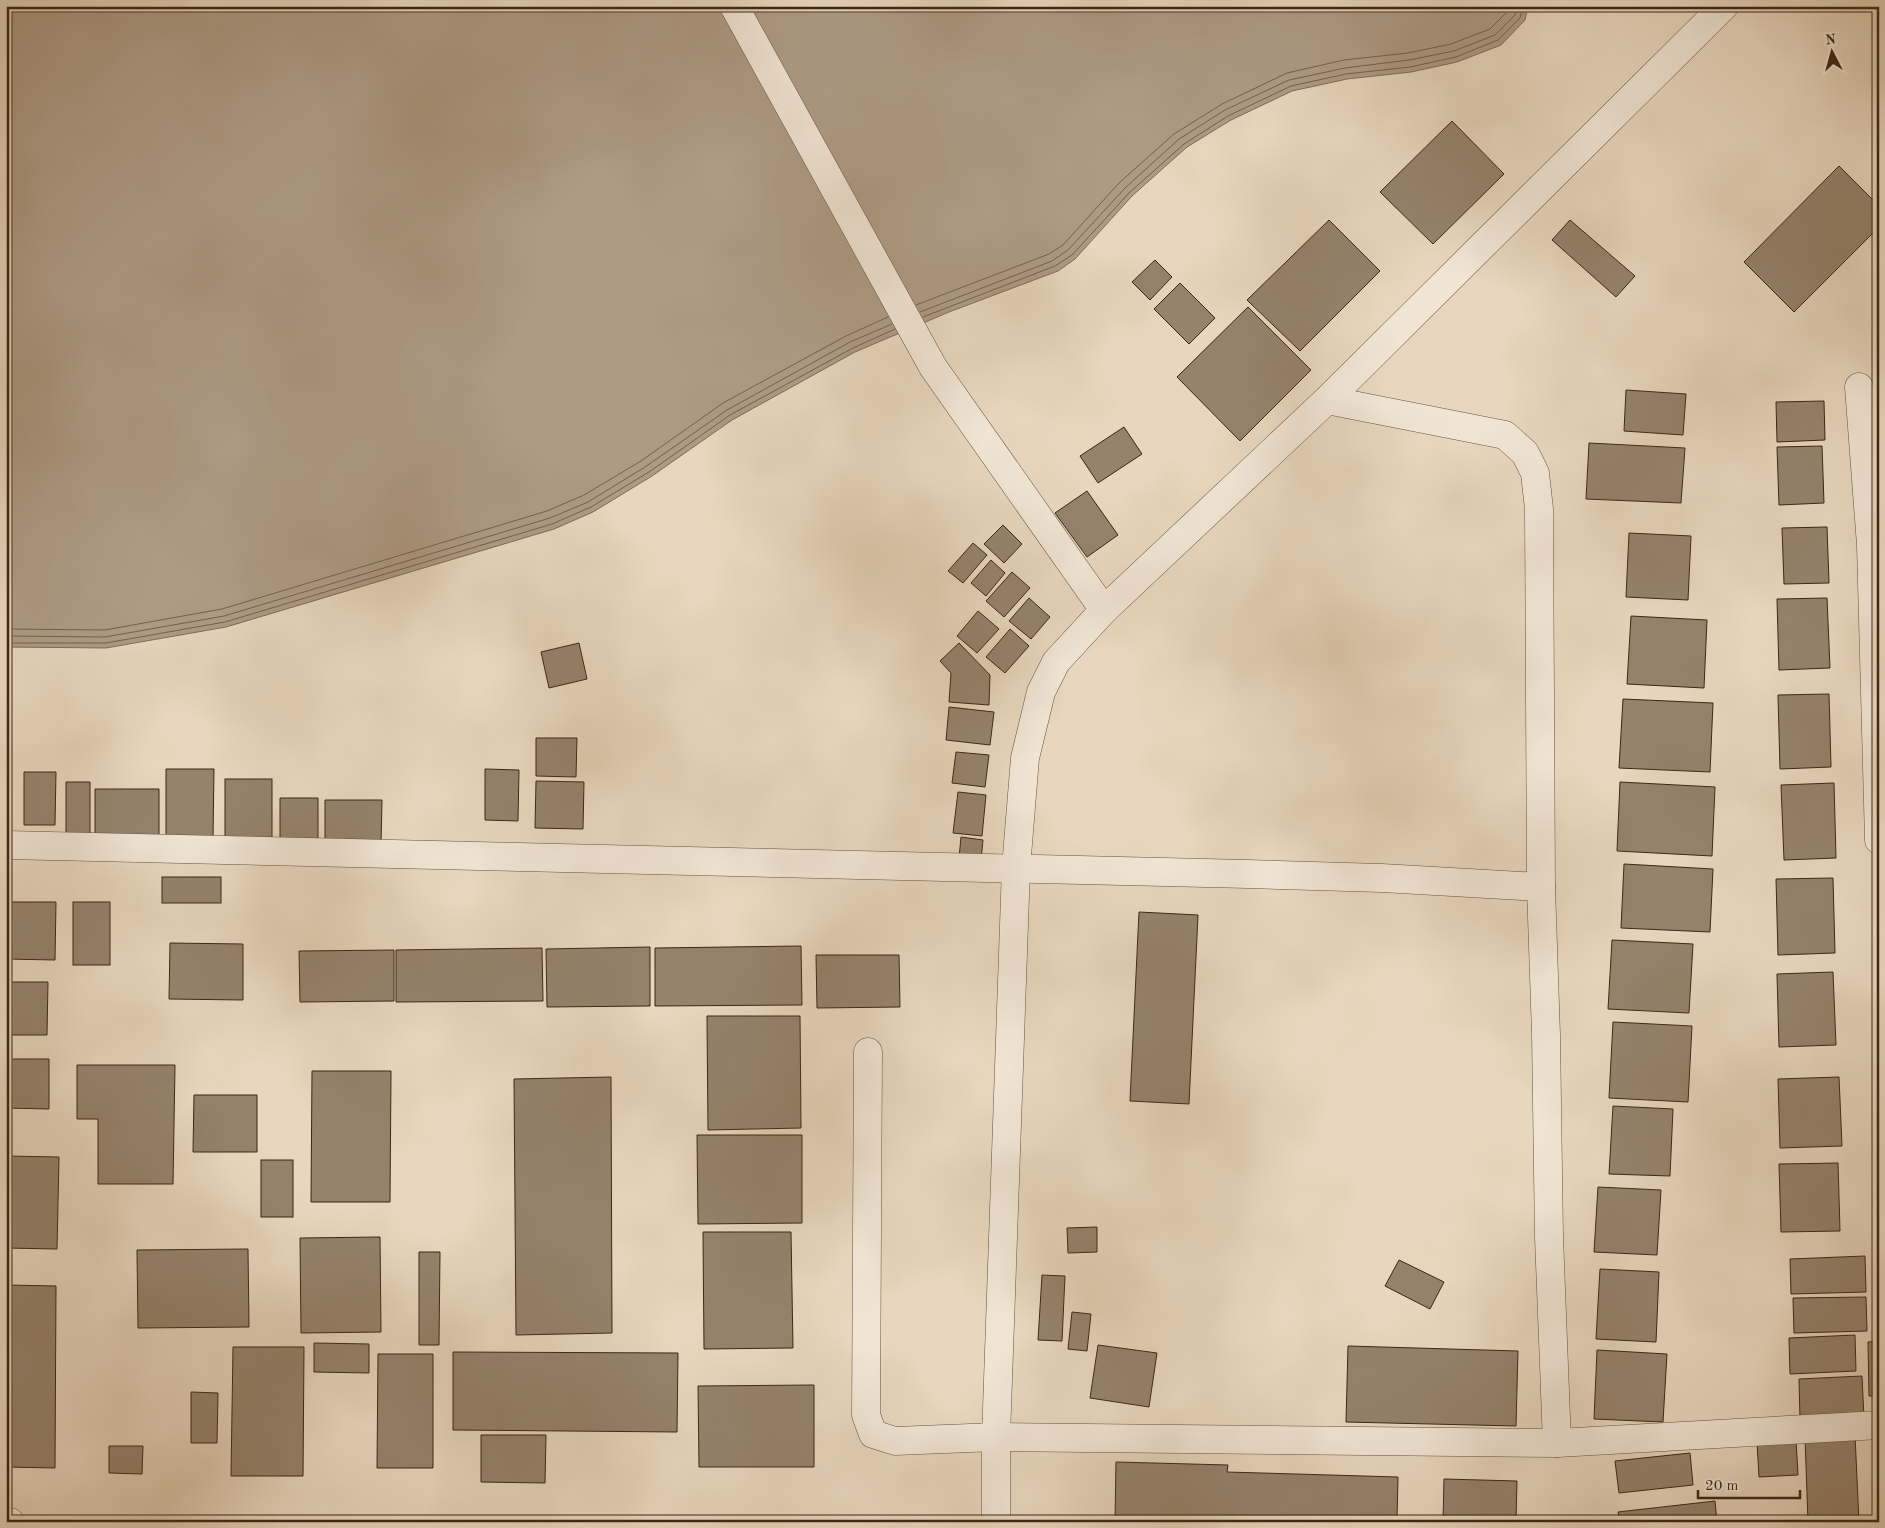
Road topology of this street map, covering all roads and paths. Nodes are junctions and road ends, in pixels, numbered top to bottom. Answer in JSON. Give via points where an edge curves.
{"nodes":[{"id":1,"x":734,"y":6,"type":"edge"},
{"id":2,"x":1724,"y":6,"type":"edge"},
{"id":3,"x":1859,"y":388,"type":"dead end"},
{"id":4,"x":1327,"y":400,"type":"junction"},
{"id":5,"x":1104,"y":610,"type":"junction"},
{"id":6,"x":1879,"y":840,"type":"edge"},
{"id":7,"x":6,"y":845,"type":"edge"},
{"id":8,"x":1016,"y":868,"type":"junction"},
{"id":9,"x":1541,"y":887,"type":"junction"},
{"id":10,"x":868,"y":1052,"type":"dead end"},
{"id":11,"x":1879,"y":1425,"type":"edge"},
{"id":12,"x":996,"y":1438,"type":"junction"},
{"id":13,"x":1556,"y":1443,"type":"junction"},
{"id":14,"x":996,"y":1522,"type":"edge"}],
"edges":[{"from":1,"to":5,"type":"street","via":[[932,367]]},
{"from":2,"to":4,"type":"street"},
{"from":3,"to":6,"type":"street","via":[[1871,545]]},
{"from":4,"to":5,"type":"street"},
{"from":4,"to":9,"type":"street","via":[[1505,435],[1525,453],[1535,473],[1539,508]]},
{"from":5,"to":8,"type":"street","via":[[1056,662],[1041,692],[1025,758]]},
{"from":7,"to":8,"type":"street"},
{"from":8,"to":9,"type":"street","via":[[1373,877]]},
{"from":8,"to":12,"type":"street"},
{"from":9,"to":13,"type":"street"},
{"from":10,"to":12,"type":"street","via":[[866,1415],[873,1434],[895,1441]]},
{"from":11,"to":13,"type":"street"},
{"from":12,"to":13,"type":"street"},
{"from":12,"to":14,"type":"street"}]}
